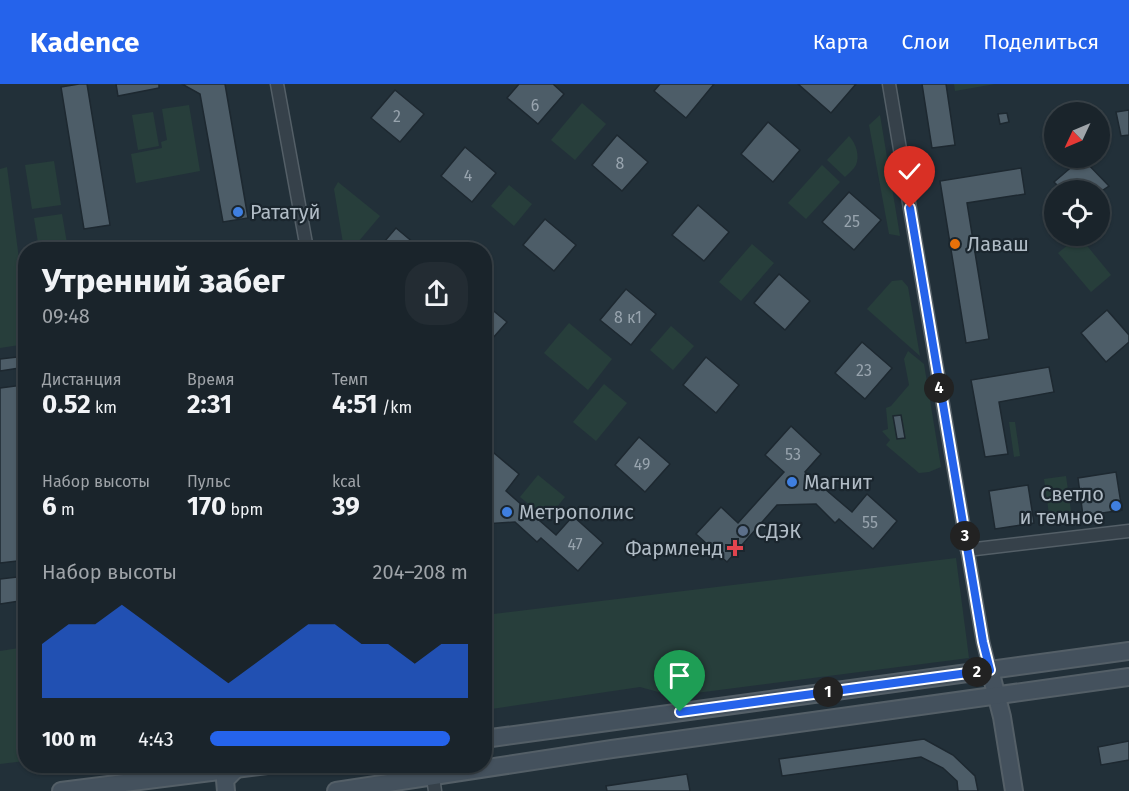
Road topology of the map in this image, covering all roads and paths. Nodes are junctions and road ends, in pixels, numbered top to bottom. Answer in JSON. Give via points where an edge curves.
{"nodes":[{"id":1,"x":278,"y":84,"type":"edge"},
{"id":2,"x":889,"y":84,"type":"edge"},
{"id":3,"x":306,"y":242,"type":"edge"},
{"id":4,"x":1129,"y":531,"type":"edge"},
{"id":5,"x":967,"y":550,"type":"junction"},
{"id":6,"x":1129,"y":651,"type":"edge"},
{"id":7,"x":990,"y":670,"type":"junction"},
{"id":8,"x":1129,"y":677,"type":"edge"},
{"id":9,"x":996,"y":696,"type":"junction"},
{"id":10,"x":608,"y":722,"type":"junction"},
{"id":11,"x":492,"y":738,"type":"edge"},
{"id":12,"x":612,"y":749,"type":"junction"},
{"id":13,"x":204,"y":773,"type":"edge"},
{"id":14,"x":232,"y":773,"type":"edge"},
{"id":15,"x":490,"y":773,"type":"edge"},
{"id":16,"x":492,"y":773,"type":"edge"},
{"id":17,"x":434,"y":784,"type":"edge"},
{"id":18,"x":61,"y":791,"type":"edge"},
{"id":19,"x":226,"y":791,"type":"edge"},
{"id":20,"x":336,"y":791,"type":"edge"},
{"id":21,"x":1014,"y":791,"type":"edge"}],
"edges":[{"from":1,"to":3,"type":"street"},
{"from":2,"to":5,"type":"street"},
{"from":4,"to":5,"type":"street"},
{"from":5,"to":7,"type":"street"},
{"from":6,"to":7,"type":"main road"},
{"from":7,"to":9,"type":"main road"},
{"from":7,"to":10,"type":"main road"},
{"from":8,"to":9,"type":"main road"},
{"from":9,"to":12,"type":"main road"},
{"from":9,"to":21,"type":"main road"},
{"from":10,"to":11,"type":"main road"},
{"from":10,"to":12,"type":"main road","via":[[616,724],[622,734],[619,745]]},
{"from":12,"to":16,"type":"main road"},
{"from":13,"to":18,"type":"main road"},
{"from":14,"to":19,"type":"main road","via":[[225,780]]},
{"from":15,"to":17,"type":"main road"},
{"from":17,"to":20,"type":"main road"}]}
